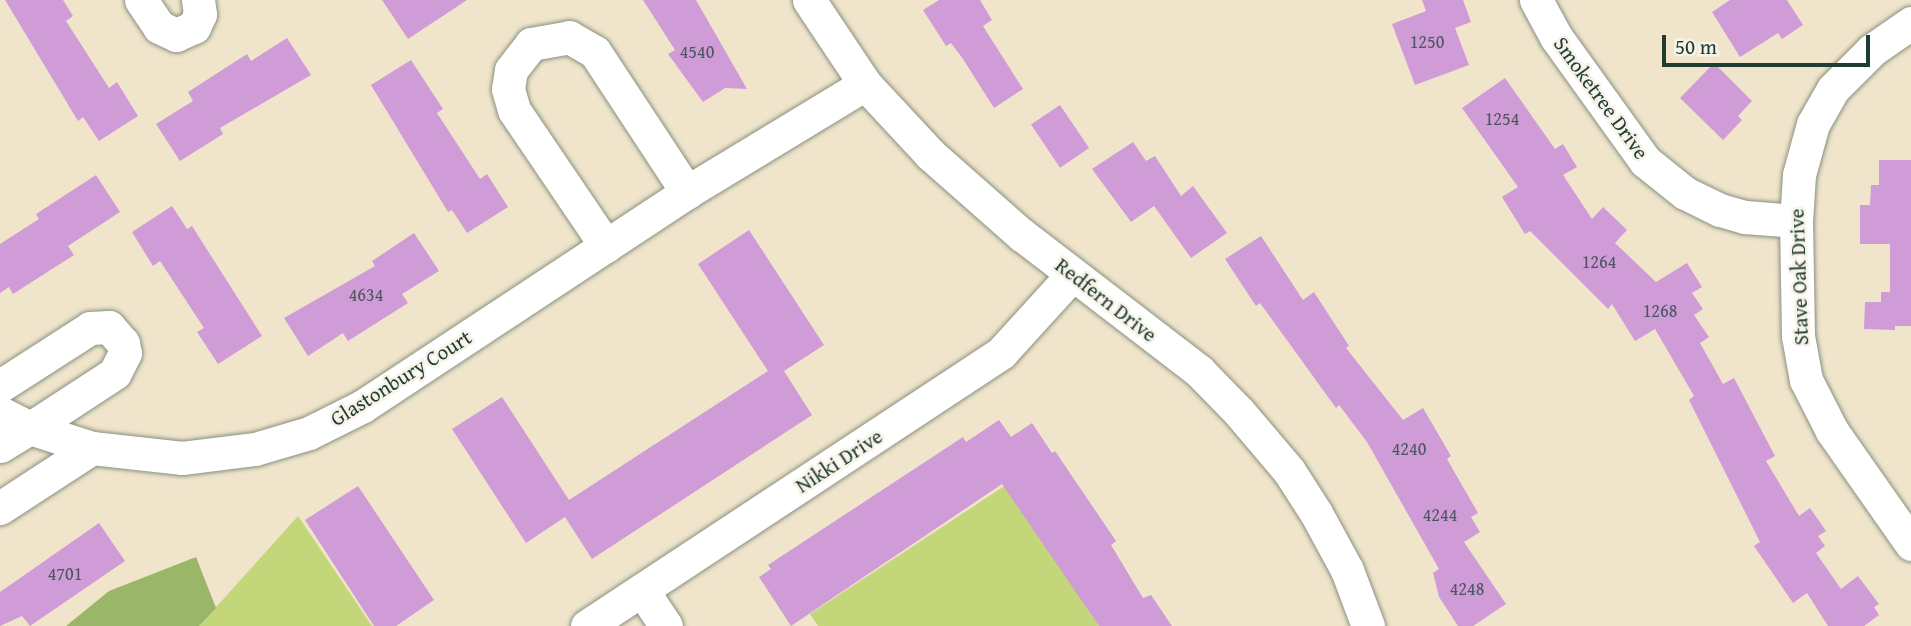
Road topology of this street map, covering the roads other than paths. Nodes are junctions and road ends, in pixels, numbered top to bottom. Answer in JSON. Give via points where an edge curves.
{"nodes":[{"id":1,"x":141,"y":0,"type":"edge"},
{"id":2,"x":198,"y":0,"type":"edge"},
{"id":3,"x":808,"y":0,"type":"edge"},
{"id":4,"x":1536,"y":0,"type":"edge"},
{"id":5,"x":1911,"y":23,"type":"edge"},
{"id":6,"x":865,"y":84,"type":"junction"},
{"id":7,"x":687,"y":192,"type":"junction"},
{"id":8,"x":1796,"y":221,"type":"junction"},
{"id":9,"x":606,"y":246,"type":"junction"},
{"id":10,"x":1072,"y":275,"type":"junction"},
{"id":11,"x":0,"y":386,"type":"edge"},
{"id":12,"x":0,"y":412,"type":"edge"},
{"id":13,"x":30,"y":428,"type":"junction"},
{"id":14,"x":0,"y":446,"type":"edge"},
{"id":15,"x":92,"y":448,"type":"junction"},
{"id":16,"x":0,"y":508,"type":"edge"},
{"id":17,"x":1911,"y":544,"type":"edge"},
{"id":18,"x":642,"y":590,"type":"junction"},
{"id":19,"x":587,"y":626,"type":"edge"},
{"id":20,"x":666,"y":626,"type":"edge"},
{"id":21,"x":1368,"y":626,"type":"edge"}],
"edges":[{"from":1,"to":2,"type":"street","via":[[159,27],[176,35],[194,27],[200,14]]},
{"from":3,"to":6,"type":"street","name":"Redfern Drive"},
{"from":4,"to":8,"type":"street","name":"Smoketree Drive","via":[[1556,37],[1645,161],[1685,193],[1720,210]]},
{"from":5,"to":8,"type":"street","name":"Stave Oak Drive","via":[[1872,50],[1833,89],[1813,124],[1799,175]]},
{"from":6,"to":7,"type":"street","name":"Glastonbury Court"},
{"from":6,"to":10,"type":"street","name":"Redfern Drive","via":[[961,184]]},
{"from":7,"to":9,"type":"street","name":"Glastonbury Court"},
{"from":7,"to":9,"type":"street","via":[[595,52],[569,37],[531,44],[511,70],[508,89],[514,110]]},
{"from":8,"to":17,"type":"street","name":"Stave Oak Drive","via":[[1798,336],[1806,380],[1832,431]]},
{"from":9,"to":15,"type":"street","name":"Glastonbury Court","via":[[363,406],[309,433],[255,449],[182,458]]},
{"from":10,"to":18,"type":"street","name":"Nikki Drive","via":[[1002,352]]},
{"from":10,"to":21,"type":"street","name":"Redfern Drive","via":[[1199,371],[1273,450],[1323,524]]},
{"from":11,"to":13,"type":"street","via":[[90,328],[116,330],[125,354],[116,373]]},
{"from":12,"to":13,"type":"street","name":"Glastonbury Court"},
{"from":13,"to":14,"type":"street"},
{"from":13,"to":15,"type":"street","name":"Glastonbury Court"},
{"from":15,"to":16,"type":"street"},
{"from":18,"to":19,"type":"street","name":"Nikki Drive"},
{"from":18,"to":20,"type":"street"}]}
